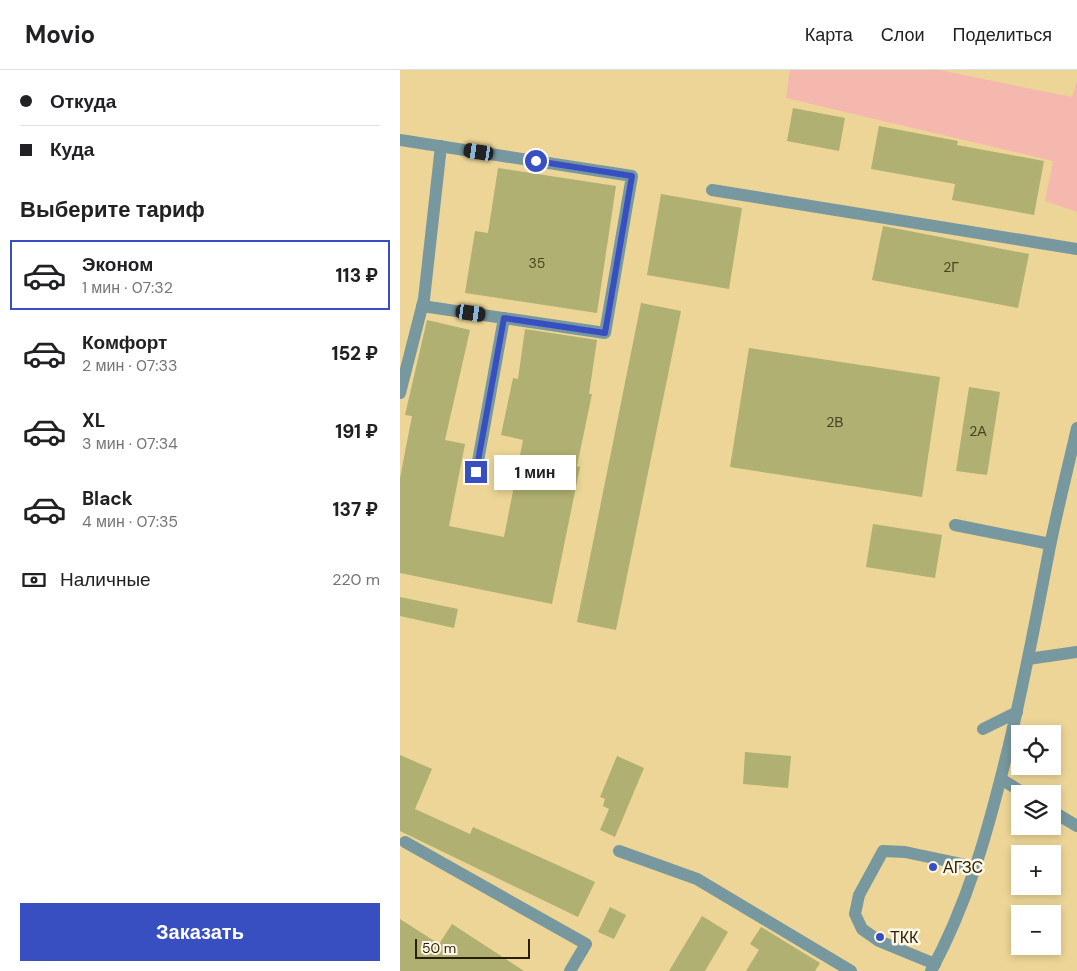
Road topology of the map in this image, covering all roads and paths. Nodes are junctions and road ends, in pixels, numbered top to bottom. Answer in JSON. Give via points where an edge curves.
{"nodes":[{"id":1,"x":400,"y":140,"type":"edge"},
{"id":2,"x":441,"y":146,"type":"junction"},
{"id":3,"x":712,"y":190,"type":"dead end"},
{"id":4,"x":1077,"y":249,"type":"edge"},
{"id":5,"x":422,"y":306,"type":"junction"},
{"id":6,"x":504,"y":318,"type":"junction"},
{"id":7,"x":400,"y":393,"type":"edge"},
{"id":8,"x":1077,"y":428,"type":"edge"},
{"id":9,"x":476,"y":472,"type":"dead end"},
{"id":10,"x":955,"y":525,"type":"dead end"},
{"id":11,"x":1050,"y":544,"type":"junction"},
{"id":12,"x":1077,"y":652,"type":"edge"},
{"id":13,"x":1028,"y":660,"type":"junction"},
{"id":14,"x":1017,"y":712,"type":"junction"},
{"id":15,"x":983,"y":729,"type":"dead end"},
{"id":16,"x":1000,"y":779,"type":"junction"},
{"id":17,"x":1011,"y":786,"type":"edge"},
{"id":18,"x":1061,"y":816,"type":"edge"},
{"id":19,"x":1077,"y":826,"type":"edge"},
{"id":20,"x":406,"y":842,"type":"dead end"},
{"id":21,"x":619,"y":851,"type":"dead end"},
{"id":22,"x":976,"y":867,"type":"junction"},
{"id":23,"x":933,"y":968,"type":"edge"},
{"id":24,"x":570,"y":971,"type":"edge"},
{"id":25,"x":851,"y":971,"type":"edge"}],
"edges":[{"from":1,"to":2,"type":"street"},
{"from":2,"to":5,"type":"street"},
{"from":2,"to":6,"type":"street","via":[[632,176],[605,333]]},
{"from":3,"to":4,"type":"street"},
{"from":5,"to":6,"type":"street"},
{"from":5,"to":7,"type":"street"},
{"from":6,"to":9,"type":"street"},
{"from":8,"to":11,"type":"street"},
{"from":10,"to":11,"type":"street"},
{"from":11,"to":13,"type":"street"},
{"from":12,"to":13,"type":"street"},
{"from":13,"to":14,"type":"street"},
{"from":14,"to":15,"type":"street"},
{"from":14,"to":16,"type":"street"},
{"from":16,"to":17,"type":"street"},
{"from":16,"to":22,"type":"street"},
{"from":18,"to":19,"type":"street"},
{"from":20,"to":24,"type":"street","via":[[586,944]]},
{"from":21,"to":25,"type":"street","via":[[697,879]]},
{"from":22,"to":23,"type":"street"},
{"from":22,"to":23,"type":"street","via":[[905,852],[883,851],[860,895],[855,914],[862,929]]}]}
